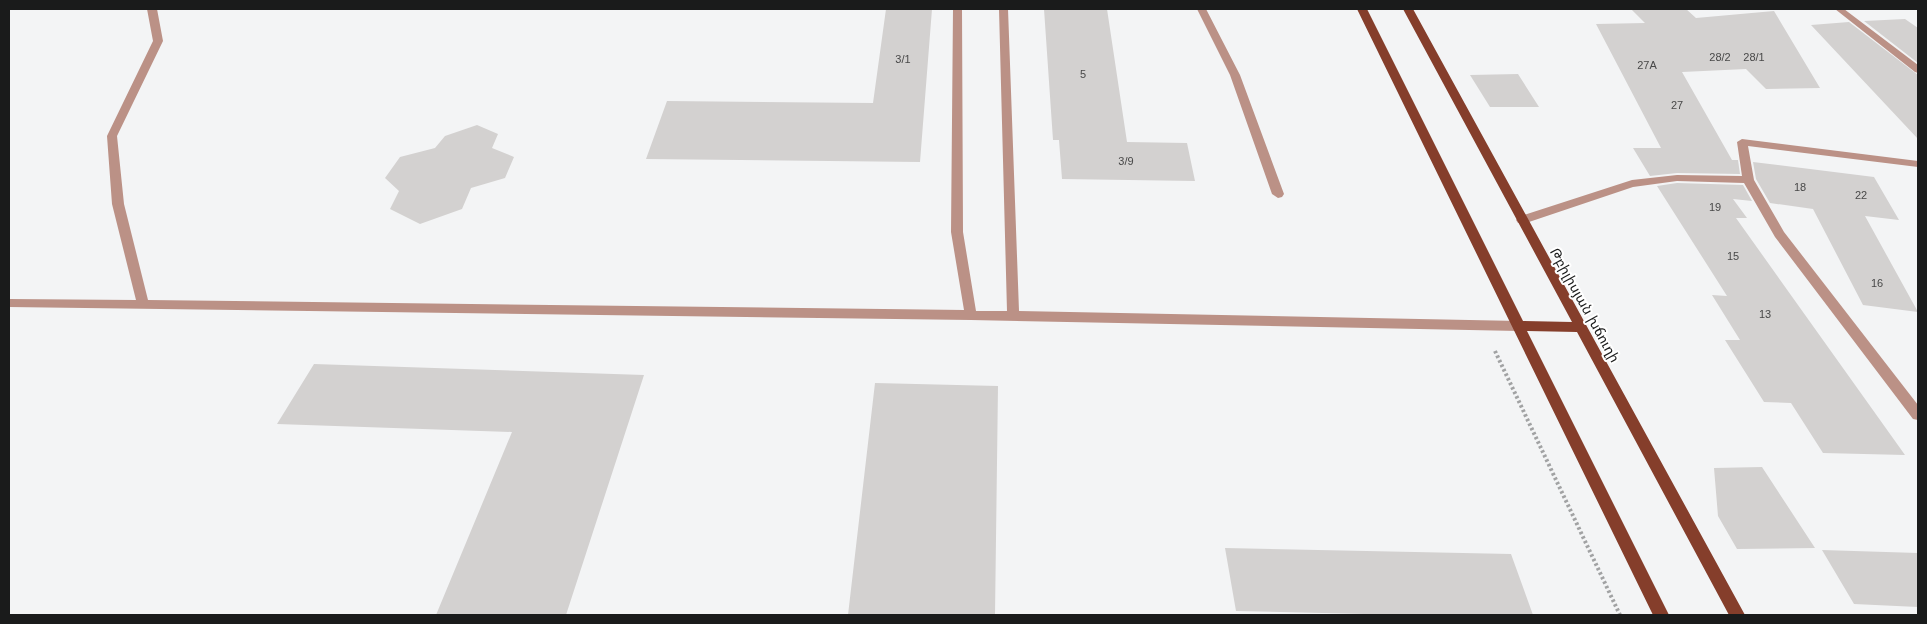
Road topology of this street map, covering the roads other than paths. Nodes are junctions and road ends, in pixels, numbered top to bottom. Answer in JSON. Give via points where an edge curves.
{"nodes":[{"id":1,"x":152,"y":9,"type":"edge"},
{"id":2,"x":958,"y":9,"type":"edge"},
{"id":3,"x":1004,"y":9,"type":"edge"},
{"id":4,"x":1201,"y":9,"type":"edge"},
{"id":5,"x":1362,"y":9,"type":"edge"},
{"id":6,"x":1408,"y":9,"type":"edge"},
{"id":7,"x":1839,"y":9,"type":"edge"},
{"id":8,"x":1918,"y":70,"type":"edge"},
{"id":9,"x":1918,"y":164,"type":"edge"},
{"id":10,"x":1748,"y":180,"type":"junction"},
{"id":11,"x":1278,"y":194,"type":"dead end"},
{"id":12,"x":1522,"y":220,"type":"junction"},
{"id":13,"x":9,"y":303,"type":"edge"},
{"id":14,"x":142,"y":304,"type":"junction"},
{"id":15,"x":971,"y":315,"type":"junction"},
{"id":16,"x":1012,"y":317,"type":"junction"},
{"id":17,"x":1518,"y":326,"type":"junction"},
{"id":18,"x":1580,"y":327,"type":"junction"},
{"id":19,"x":1918,"y":416,"type":"edge"},
{"id":20,"x":1661,"y":615,"type":"edge"},
{"id":21,"x":1738,"y":615,"type":"edge"}],
"edges":[{"from":1,"to":14,"type":"street","via":[[158,41],[112,136],[118,204]]},
{"from":2,"to":15,"type":"street","via":[[957,232]]},
{"from":3,"to":16,"type":"street"},
{"from":4,"to":11,"type":"street","via":[[1235,75]]},
{"from":5,"to":17,"type":"main road"},
{"from":6,"to":12,"type":"main road","name":"Թբիլիսյան խճուղի"},
{"from":7,"to":8,"type":"street"},
{"from":9,"to":10,"type":"street","via":[[1742,142]]},
{"from":10,"to":12,"type":"street","via":[[1677,178],[1632,184]]},
{"from":10,"to":19,"type":"street","via":[[1779,234]]},
{"from":12,"to":18,"type":"main road","name":"Թբիլիսյան խճուղի"},
{"from":13,"to":14,"type":"street"},
{"from":14,"to":15,"type":"street"},
{"from":15,"to":16,"type":"street"},
{"from":16,"to":17,"type":"street"},
{"from":17,"to":18,"type":"main road"},
{"from":17,"to":20,"type":"main road"},
{"from":18,"to":21,"type":"main road","name":"Թբիլիսյան խճուղի"}]}
